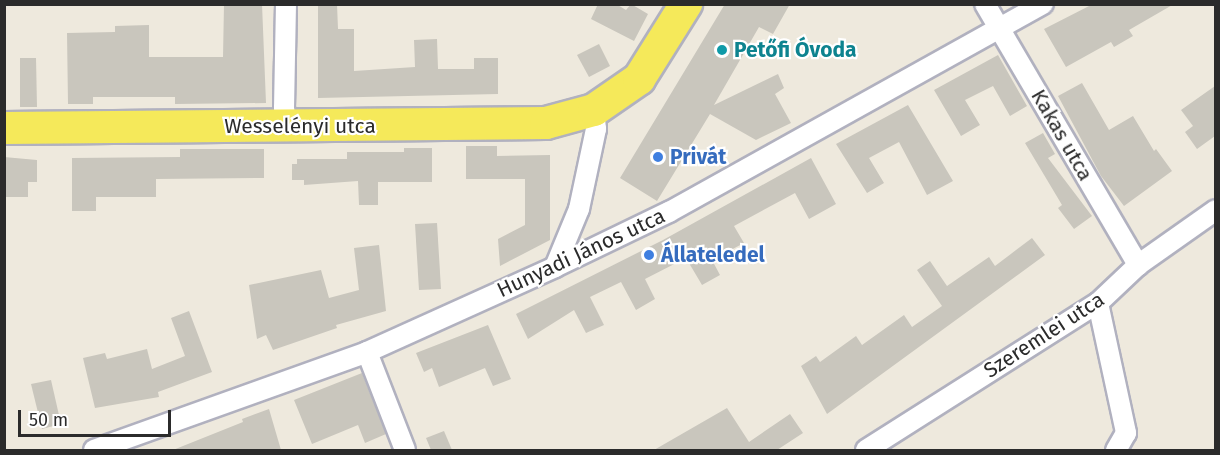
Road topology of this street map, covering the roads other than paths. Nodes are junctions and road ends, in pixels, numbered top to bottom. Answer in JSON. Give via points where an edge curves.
{"nodes":[{"id":1,"x":286,"y":4,"type":"edge"},
{"id":2,"x":686,"y":4,"type":"edge"},
{"id":3,"x":985,"y":4,"type":"edge"},
{"id":4,"x":1043,"y":4,"type":"edge"},
{"id":5,"x":1000,"y":28,"type":"junction"},
{"id":6,"x":594,"y":110,"type":"junction"},
{"id":7,"x":287,"y":126,"type":"junction"},
{"id":8,"x":4,"y":128,"type":"edge"},
{"id":9,"x":1215,"y":210,"type":"edge"},
{"id":10,"x":1138,"y":265,"type":"junction"},
{"id":11,"x":555,"y":267,"type":"junction"},
{"id":12,"x":1098,"y":303,"type":"junction"},
{"id":13,"x":367,"y":352,"type":"junction"},
{"id":14,"x":94,"y":450,"type":"edge"},
{"id":15,"x":405,"y":450,"type":"edge"},
{"id":16,"x":866,"y":450,"type":"edge"},
{"id":17,"x":1116,"y":450,"type":"edge"}],
"edges":[{"from":1,"to":7,"type":"street"},
{"from":2,"to":6,"type":"main road","name":"Wesselényi utca","via":[[639,79]]},
{"from":3,"to":5,"type":"street","name":"Kakas utca"},
{"from":4,"to":5,"type":"street","name":"Hunyadi János utca"},
{"from":5,"to":10,"type":"street","name":"Kakas utca"},
{"from":5,"to":11,"type":"street","name":"Hunyadi János utca","via":[[712,189]]},
{"from":6,"to":7,"type":"main road","name":"Wesselényi utca","via":[[546,123]]},
{"from":6,"to":11,"type":"street","via":[[596,129],[579,208]]},
{"from":7,"to":8,"type":"main road","name":"Wesselényi utca"},
{"from":9,"to":10,"type":"street","name":"Szeremlei utca"},
{"from":10,"to":12,"type":"street","name":"Szeremlei utca"},
{"from":11,"to":13,"type":"street","name":"Hunyadi János utca"},
{"from":12,"to":16,"type":"street","name":"Szeremlei utca"},
{"from":12,"to":17,"type":"street","via":[[1126,433]]},
{"from":13,"to":14,"type":"street","name":"Hunyadi János utca"},
{"from":13,"to":15,"type":"street"}]}
